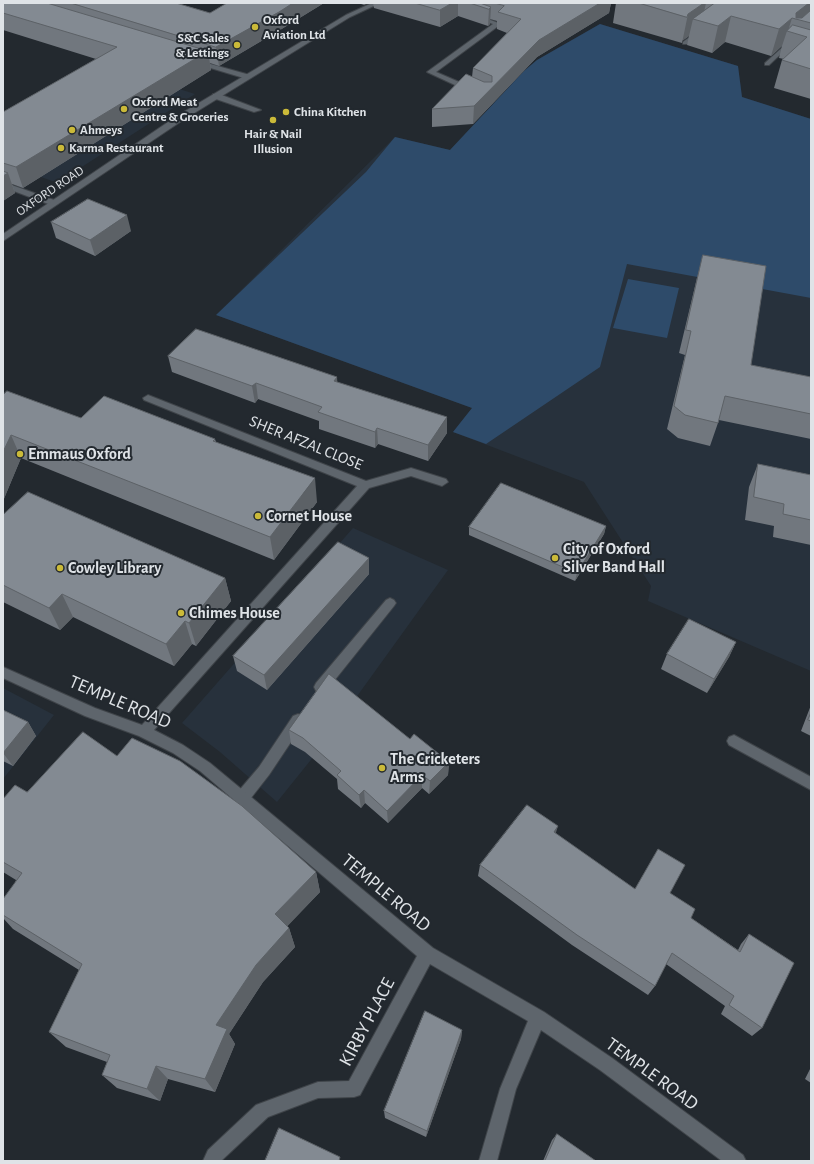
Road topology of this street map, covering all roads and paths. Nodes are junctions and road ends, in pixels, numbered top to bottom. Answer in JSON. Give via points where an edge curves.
{"nodes":[{"id":1,"x":377,"y":3,"type":"edge"},
{"id":2,"x":460,"y":3,"type":"edge"},
{"id":3,"x":705,"y":25,"type":"edge"},
{"id":4,"x":685,"y":43,"type":"edge"},
{"id":5,"x":811,"y":55,"type":"edge"},
{"id":6,"x":190,"y":60,"type":"edge"},
{"id":7,"x":767,"y":64,"type":"dead end"},
{"id":8,"x":247,"y":77,"type":"junction"},
{"id":9,"x":480,"y":94,"type":"edge"},
{"id":10,"x":216,"y":96,"type":"junction"},
{"id":11,"x":257,"y":110,"type":"dead end"},
{"id":12,"x":3,"y":184,"type":"edge"},
{"id":13,"x":54,"y":203,"type":"junction"},
{"id":14,"x":3,"y":238,"type":"edge"},
{"id":15,"x":148,"y":398,"type":"dead end"},
{"id":16,"x":442,"y":482,"type":"dead end"},
{"id":17,"x":365,"y":485,"type":"junction"},
{"id":18,"x":390,"y":603,"type":"dead end"},
{"id":19,"x":3,"y":672,"type":"edge"},
{"id":20,"x":314,"y":694,"type":"edge"},
{"id":21,"x":306,"y":707,"type":"edge"},
{"id":22,"x":144,"y":732,"type":"junction"},
{"id":23,"x":734,"y":741,"type":"dead end"},
{"id":24,"x":811,"y":784,"type":"edge"},
{"id":25,"x":242,"y":798,"type":"junction"},
{"id":26,"x":427,"y":954,"type":"junction"},
{"id":27,"x":538,"y":1018,"type":"junction"},
{"id":28,"x":212,"y":1161,"type":"edge"},
{"id":29,"x":488,"y":1161,"type":"edge"},
{"id":30,"x":737,"y":1161,"type":"edge"}],
"edges":[{"from":1,"to":8,"type":"street","name":"OXFORD ROAD","via":[[348,16]]},
{"from":2,"to":9,"type":"street","via":[[458,10],[498,24],[431,72]]},
{"from":3,"to":4,"type":"street"},
{"from":5,"to":7,"type":"street","via":[[784,48]]},
{"from":6,"to":8,"type":"street"},
{"from":8,"to":10,"type":"street","name":"OXFORD ROAD"},
{"from":10,"to":11,"type":"street"},
{"from":10,"to":13,"type":"street","name":"OXFORD ROAD"},
{"from":12,"to":13,"type":"street"},
{"from":13,"to":14,"type":"street","name":"OXFORD ROAD"},
{"from":15,"to":17,"type":"street","name":"SHER AFZAL CLOSE"},
{"from":16,"to":17,"type":"street","via":[[412,472]]},
{"from":17,"to":22,"type":"street","name":"SHER AFZAL CLOSE"},
{"from":18,"to":20,"type":"street"},
{"from":19,"to":22,"type":"street","name":"TEMPLE ROAD","via":[[90,712]]},
{"from":21,"to":25,"type":"street","via":[[264,772]]},
{"from":22,"to":25,"type":"street","name":"TEMPLE ROAD","via":[[200,763]]},
{"from":23,"to":24,"type":"street"},
{"from":25,"to":26,"type":"street","name":"TEMPLE ROAD"},
{"from":26,"to":27,"type":"street","name":"TEMPLE ROAD"},
{"from":26,"to":28,"type":"street","name":"KIRBY PLACE","via":[[354,1089],[318,1090],[262,1111],[214,1156]]},
{"from":27,"to":29,"type":"street","via":[[508,1089]]},
{"from":27,"to":30,"type":"street","name":"TEMPLE ROAD","via":[[606,1064]]}]}
